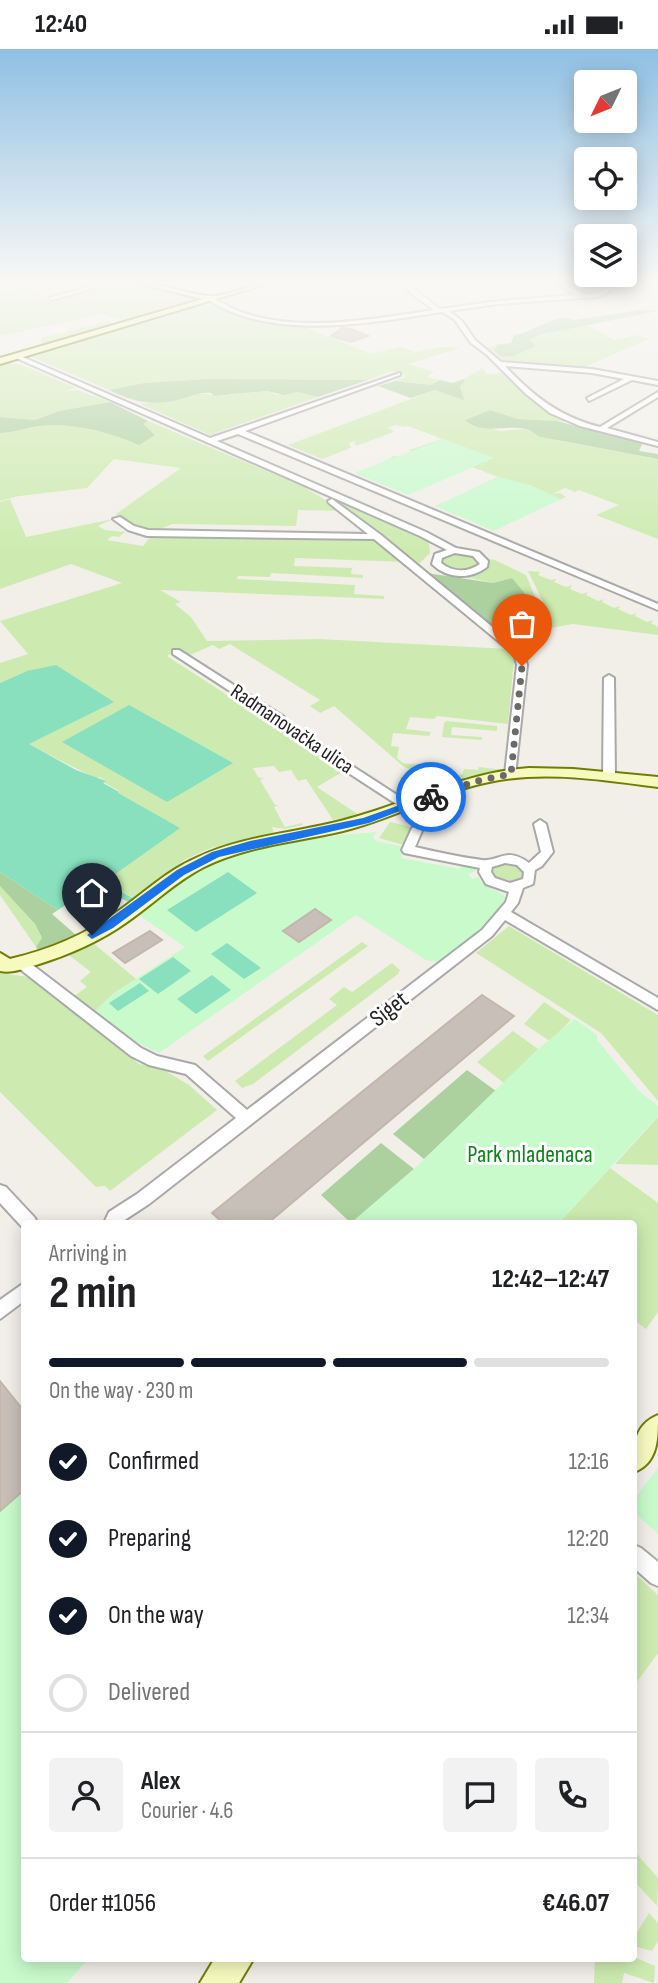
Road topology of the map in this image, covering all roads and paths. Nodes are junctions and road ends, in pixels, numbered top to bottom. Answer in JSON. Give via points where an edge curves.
{"nodes":[{"id":1,"x":55,"y":373,"type":"edge"},
{"id":2,"x":508,"y":373,"type":"edge"},
{"id":3,"x":605,"y":373,"type":"edge"},
{"id":4,"x":398,"y":374,"type":"dead end"},
{"id":5,"x":633,"y":377,"type":"junction"},
{"id":6,"x":658,"y":383,"type":"edge"},
{"id":7,"x":658,"y":394,"type":"edge"},
{"id":8,"x":589,"y":399,"type":"dead end"},
{"id":9,"x":601,"y":429,"type":"junction"},
{"id":10,"x":238,"y":431,"type":"junction"},
{"id":11,"x":210,"y":441,"type":"junction"},
{"id":12,"x":658,"y":444,"type":"edge"},
{"id":13,"x":326,"y":468,"type":"junction"},
{"id":14,"x":311,"y":474,"type":"junction"},
{"id":15,"x":288,"y":475,"type":"junction"},
{"id":16,"x":306,"y":483,"type":"junction"},
{"id":17,"x":322,"y":495,"type":"dead end"},
{"id":18,"x":117,"y":519,"type":"dead end"},
{"id":19,"x":408,"y":528,"type":"junction"},
{"id":20,"x":378,"y":537,"type":"junction"},
{"id":21,"x":498,"y":543,"type":"junction"},
{"id":22,"x":454,"y":550,"type":"junction"},
{"id":23,"x":470,"y":552,"type":"junction"},
{"id":24,"x":443,"y":553,"type":"junction"},
{"id":25,"x":482,"y":557,"type":"junction"},
{"id":26,"x":658,"y":607,"type":"edge"},
{"id":27,"x":176,"y":652,"type":"dead end"},
{"id":28,"x":609,"y":678,"type":"dead end"},
{"id":29,"x":511,"y":774,"type":"junction"},
{"id":30,"x":609,"y":777,"type":"junction"},
{"id":31,"x":658,"y":782,"type":"edge"},
{"id":32,"x":408,"y":806,"type":"junction"},
{"id":33,"x":540,"y":824,"type":"dead end"},
{"id":34,"x":416,"y":831,"type":"dead end"},
{"id":35,"x":487,"y":865,"type":"junction"},
{"id":36,"x":528,"y":869,"type":"junction"},
{"id":37,"x":517,"y":888,"type":"junction"},
{"id":38,"x":505,"y":914,"type":"junction"},
{"id":39,"x":7,"y":964,"type":"edge"},
{"id":40,"x":658,"y":1005,"type":"edge"},
{"id":41,"x":247,"y":1119,"type":"junction"},
{"id":42,"x":0,"y":1192,"type":"edge"},
{"id":43,"x":26,"y":1220,"type":"edge"},
{"id":44,"x":123,"y":1220,"type":"edge"},
{"id":45,"x":21,"y":1294,"type":"edge"},
{"id":46,"x":0,"y":1311,"type":"edge"},
{"id":47,"x":658,"y":1428,"type":"edge"},
{"id":48,"x":637,"y":1455,"type":"edge"},
{"id":49,"x":637,"y":1558,"type":"edge"},
{"id":50,"x":658,"y":1576,"type":"edge"},
{"id":51,"x":234,"y":1962,"type":"edge"},
{"id":52,"x":218,"y":1983,"type":"edge"}],
"edges":[{"from":1,"to":11,"type":"street"},
{"from":2,"to":9,"type":"street","via":[[545,409],[567,421]]},
{"from":3,"to":5,"type":"street"},
{"from":4,"to":10,"type":"street"},
{"from":5,"to":6,"type":"street"},
{"from":5,"to":8,"type":"street"},
{"from":7,"to":9,"type":"street"},
{"from":9,"to":12,"type":"street"},
{"from":10,"to":11,"type":"street"},
{"from":10,"to":13,"type":"street"},
{"from":11,"to":15,"type":"street"},
{"from":13,"to":14,"type":"street"},
{"from":13,"to":21,"type":"street"},
{"from":14,"to":15,"type":"street"},
{"from":14,"to":16,"type":"street"},
{"from":15,"to":16,"type":"street"},
{"from":16,"to":19,"type":"street"},
{"from":17,"to":20,"type":"street"},
{"from":18,"to":20,"type":"street","via":[[147,533]]},
{"from":19,"to":22,"type":"street"},
{"from":19,"to":24,"type":"street"},
{"from":20,"to":29,"type":"street","via":[[519,653],[522,666]]},
{"from":21,"to":23,"type":"street"},
{"from":21,"to":25,"type":"street"},
{"from":21,"to":26,"type":"street"},
{"from":22,"to":23,"type":"street"},
{"from":22,"to":24,"type":"street"},
{"from":23,"to":25,"type":"street"},
{"from":24,"to":25,"type":"street","via":[[436,563],[452,572],[482,568]]},
{"from":27,"to":32,"type":"street","name":"Radmanovačka ulica"},
{"from":28,"to":30,"type":"street"},
{"from":29,"to":30,"type":"street"},
{"from":29,"to":32,"type":"street"},
{"from":30,"to":31,"type":"street"},
{"from":32,"to":39,"type":"street","via":[[215,855],[181,873],[110,926]]},
{"from":33,"to":36,"type":"street","via":[[547,852]]},
{"from":34,"to":35,"type":"street","via":[[408,850]]},
{"from":35,"to":36,"type":"street","via":[[508,859]]},
{"from":35,"to":37,"type":"street","via":[[490,881]]},
{"from":36,"to":37,"type":"street","via":[[531,877]]},
{"from":37,"to":38,"type":"street","name":"Siget"},
{"from":38,"to":40,"type":"street"},
{"from":38,"to":41,"type":"street","name":"Siget","via":[[467,949]]},
{"from":39,"to":41,"type":"street","via":[[136,1052],[190,1069]]},
{"from":41,"to":44,"type":"street","name":"Siget"},
{"from":42,"to":43,"type":"street"},
{"from":45,"to":46,"type":"street"},
{"from":47,"to":48,"type":"street"},
{"from":49,"to":50,"type":"street"},
{"from":51,"to":52,"type":"street"}]}
